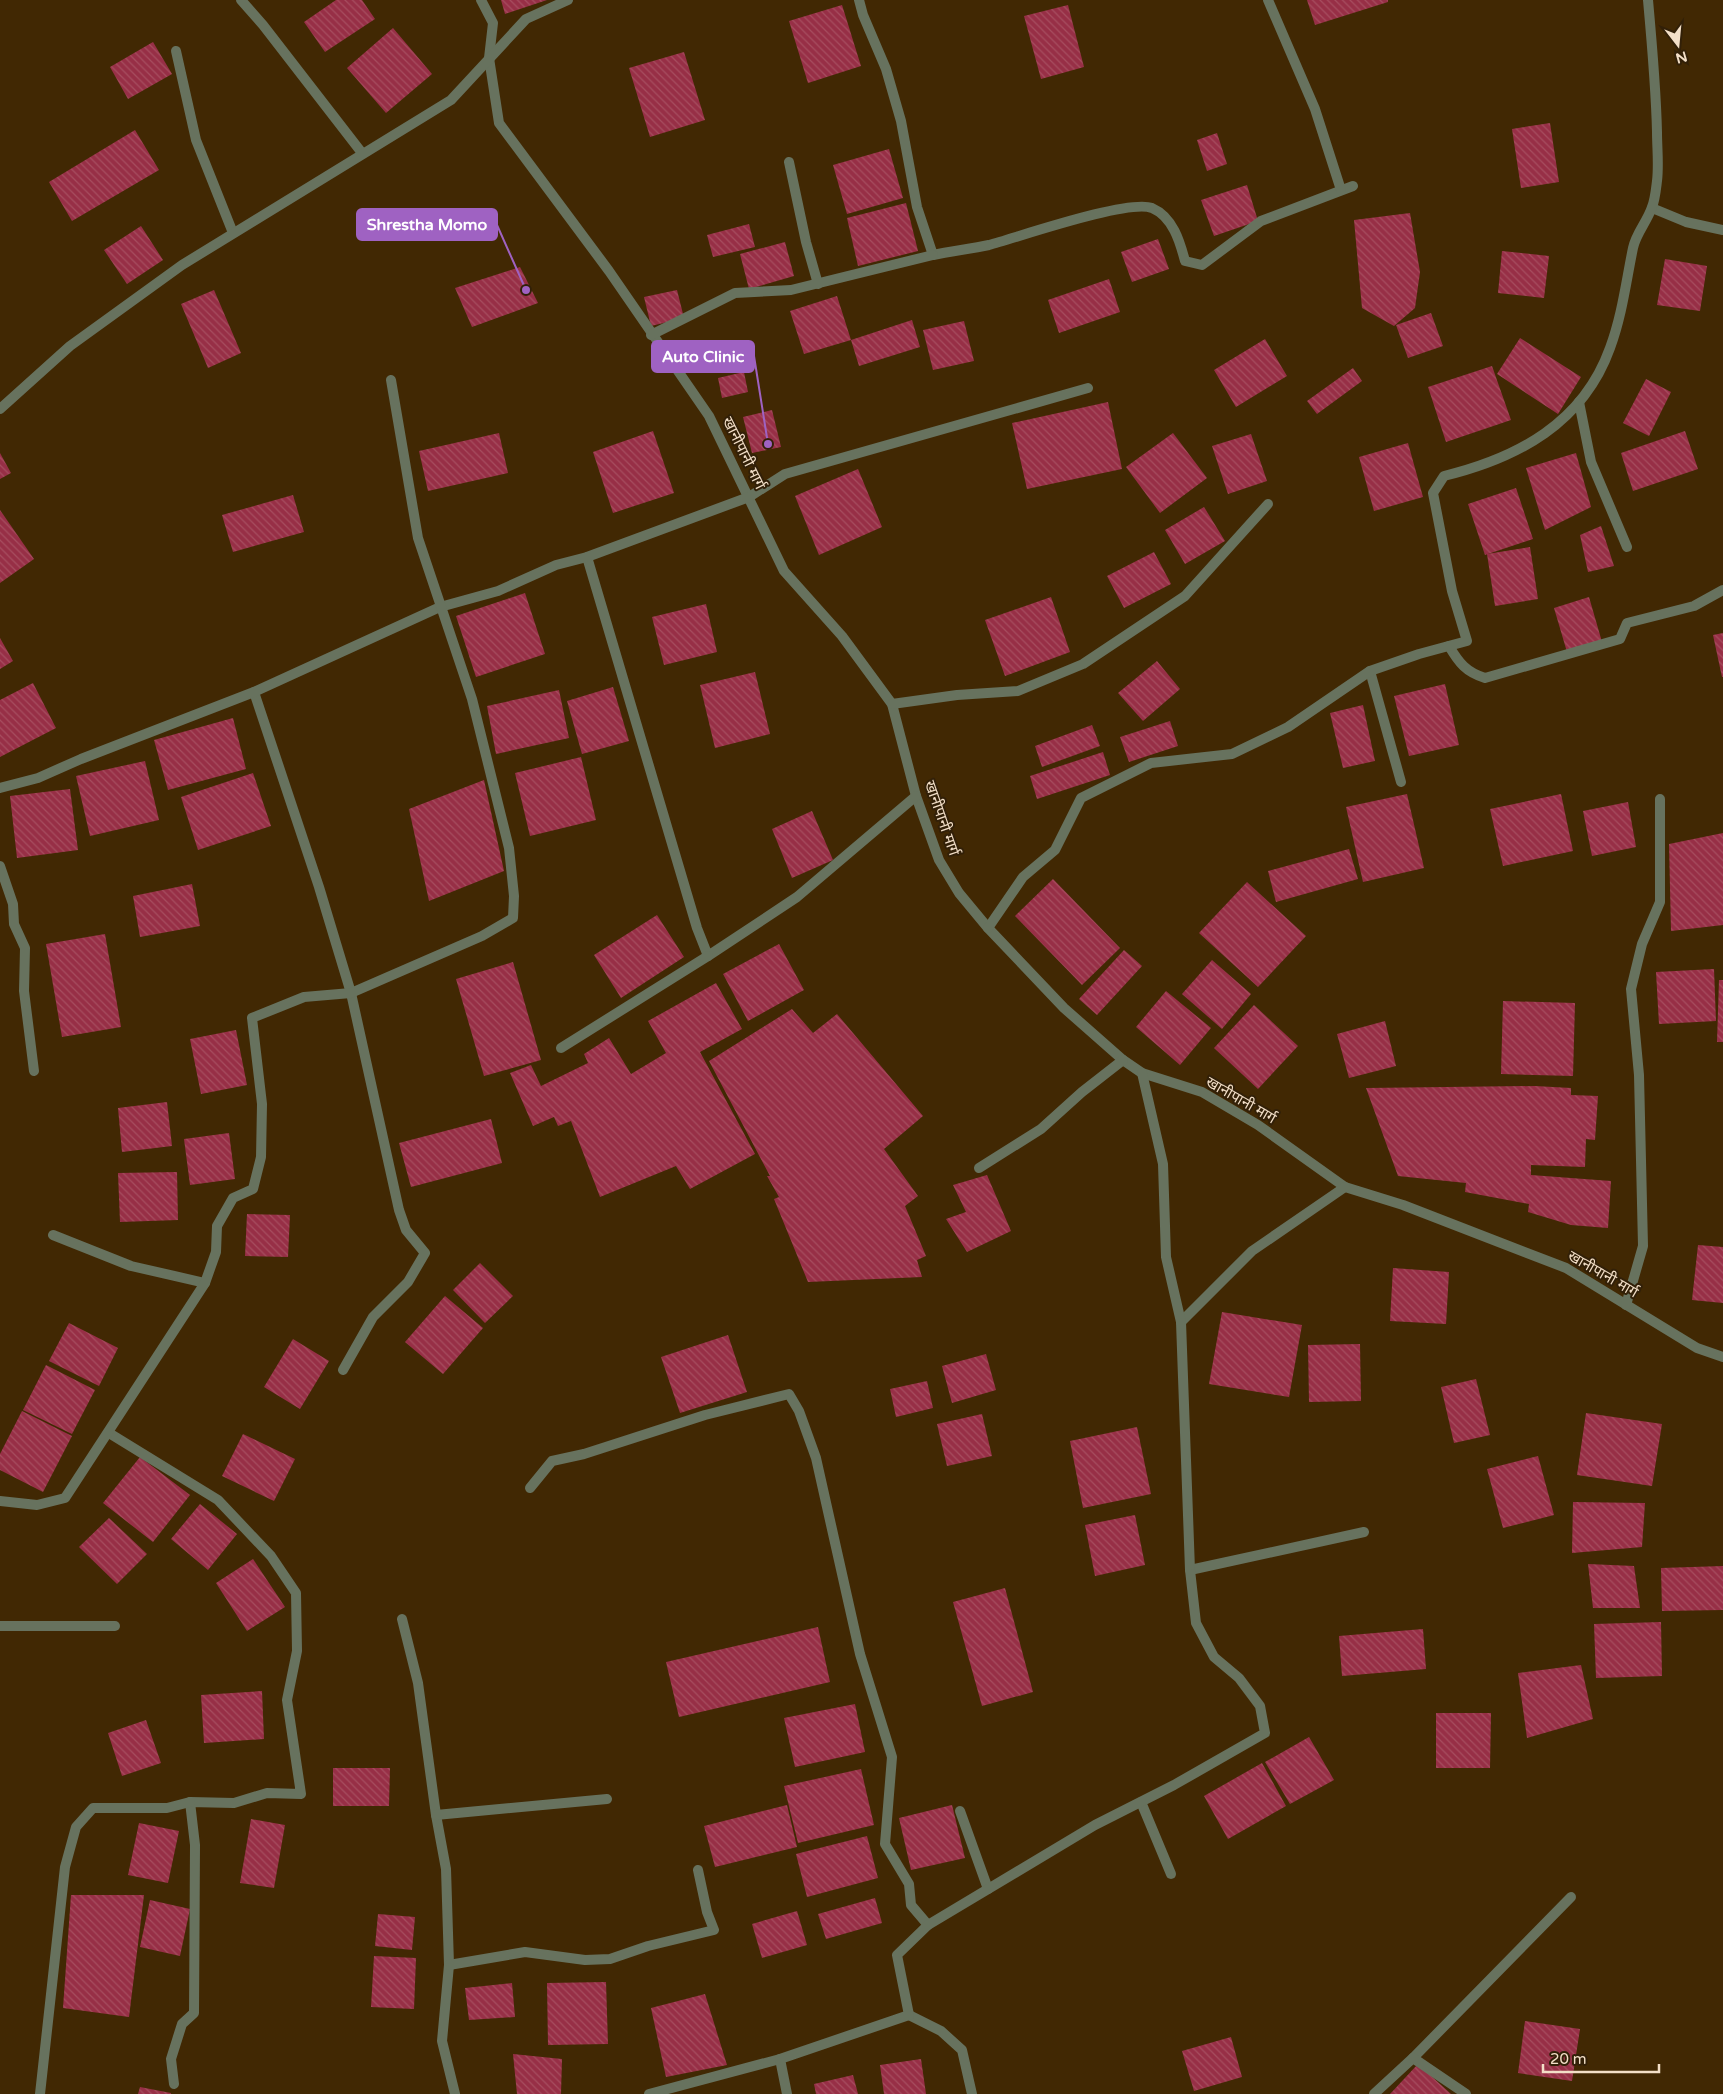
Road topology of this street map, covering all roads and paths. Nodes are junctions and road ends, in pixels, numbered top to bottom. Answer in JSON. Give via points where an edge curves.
{"nodes":[{"id":1,"x":241,"y":0,"type":"edge"},
{"id":2,"x":481,"y":0,"type":"edge"},
{"id":3,"x":568,"y":0,"type":"edge"},
{"id":4,"x":859,"y":0,"type":"edge"},
{"id":5,"x":1268,"y":0,"type":"edge"},
{"id":6,"x":1648,"y":0,"type":"edge"},
{"id":7,"x":176,"y":51,"type":"dead end"},
{"id":8,"x":489,"y":58,"type":"junction"},
{"id":9,"x":362,"y":153,"type":"junction"},
{"id":10,"x":789,"y":162,"type":"dead end"},
{"id":11,"x":1353,"y":186,"type":"dead end"},
{"id":12,"x":1341,"y":190,"type":"junction"},
{"id":13,"x":1652,"y":208,"type":"junction"},
{"id":14,"x":1723,"y":230,"type":"edge"},
{"id":15,"x":233,"y":233,"type":"junction"},
{"id":16,"x":933,"y":255,"type":"junction"},
{"id":17,"x":818,"y":284,"type":"junction"},
{"id":18,"x":651,"y":335,"type":"junction"},
{"id":19,"x":390,"y":380,"type":"dead end"},
{"id":20,"x":1088,"y":388,"type":"dead end"},
{"id":21,"x":1579,"y":402,"type":"junction"},
{"id":22,"x":0,"y":409,"type":"edge"},
{"id":23,"x":749,"y":497,"type":"junction"},
{"id":24,"x":1268,"y":504,"type":"dead end"},
{"id":25,"x":1627,"y":547,"type":"dead end"},
{"id":26,"x":587,"y":557,"type":"junction"},
{"id":27,"x":1723,"y":590,"type":"edge"},
{"id":28,"x":440,"y":607,"type":"junction"},
{"id":29,"x":1449,"y":646,"type":"junction"},
{"id":30,"x":1370,"y":671,"type":"junction"},
{"id":31,"x":254,"y":692,"type":"junction"},
{"id":32,"x":892,"y":704,"type":"junction"},
{"id":33,"x":1400,"y":782,"type":"dead end"},
{"id":34,"x":0,"y":788,"type":"edge"},
{"id":35,"x":916,"y":796,"type":"junction"},
{"id":36,"x":1660,"y":798,"type":"dead end"},
{"id":37,"x":0,"y":866,"type":"edge"},
{"id":38,"x":988,"y":928,"type":"junction"},
{"id":39,"x":708,"y":956,"type":"junction"},
{"id":40,"x":351,"y":993,"type":"junction"},
{"id":41,"x":561,"y":1048,"type":"dead end"},
{"id":42,"x":1123,"y":1060,"type":"junction"},
{"id":43,"x":34,"y":1071,"type":"dead end"},
{"id":44,"x":1142,"y":1073,"type":"junction"},
{"id":45,"x":979,"y":1168,"type":"dead end"},
{"id":46,"x":1345,"y":1187,"type":"junction"},
{"id":47,"x":53,"y":1234,"type":"dead end"},
{"id":48,"x":205,"y":1283,"type":"junction"},
{"id":49,"x":1626,"y":1305,"type":"junction"},
{"id":50,"x":1181,"y":1322,"type":"junction"},
{"id":51,"x":1723,"y":1357,"type":"edge"},
{"id":52,"x":343,"y":1370,"type":"dead end"},
{"id":53,"x":109,"y":1433,"type":"junction"},
{"id":54,"x":530,"y":1488,"type":"dead end"},
{"id":55,"x":0,"y":1501,"type":"edge"},
{"id":56,"x":1364,"y":1532,"type":"dead end"},
{"id":57,"x":1190,"y":1570,"type":"junction"},
{"id":58,"x":402,"y":1620,"type":"dead end"},
{"id":59,"x":0,"y":1626,"type":"edge"},
{"id":60,"x":115,"y":1626,"type":"dead end"},
{"id":61,"x":607,"y":1799,"type":"dead end"},
{"id":62,"x":190,"y":1802,"type":"junction"},
{"id":63,"x":1141,"y":1802,"type":"junction"},
{"id":64,"x":960,"y":1811,"type":"dead end"},
{"id":65,"x":436,"y":1815,"type":"junction"},
{"id":66,"x":698,"y":1870,"type":"dead end"},
{"id":67,"x":1171,"y":1874,"type":"dead end"},
{"id":68,"x":988,"y":1889,"type":"junction"},
{"id":69,"x":1571,"y":1897,"type":"dead end"},
{"id":70,"x":928,"y":1925,"type":"junction"},
{"id":71,"x":449,"y":1965,"type":"junction"},
{"id":72,"x":909,"y":2015,"type":"junction"},
{"id":73,"x":1413,"y":2058,"type":"junction"},
{"id":74,"x":780,"y":2059,"type":"junction"},
{"id":75,"x":174,"y":2084,"type":"dead end"},
{"id":76,"x":40,"y":2094,"type":"edge"},
{"id":77,"x":456,"y":2094,"type":"edge"},
{"id":78,"x":649,"y":2094,"type":"edge"},
{"id":79,"x":787,"y":2094,"type":"edge"},
{"id":80,"x":972,"y":2094,"type":"edge"},
{"id":81,"x":1374,"y":2094,"type":"edge"},
{"id":82,"x":1466,"y":2094,"type":"edge"}],
"edges":[{"from":1,"to":9,"type":"street"},
{"from":2,"to":8,"type":"street","name":"खानीपानी मार्ग","via":[[493,23]]},
{"from":3,"to":8,"type":"street","via":[[526,19]]},
{"from":4,"to":16,"type":"street","via":[[902,121],[917,207]]},
{"from":5,"to":12,"type":"street","via":[[1315,109]]},
{"from":6,"to":13,"type":"street","via":[[1657,149],[1657,181]]},
{"from":7,"to":15,"type":"street","via":[[196,140]]},
{"from":8,"to":9,"type":"street","via":[[451,100]]},
{"from":8,"to":18,"type":"street","name":"खानीपानी मार्ग","via":[[499,123],[609,271]]},
{"from":9,"to":15,"type":"street"},
{"from":10,"to":17,"type":"street"},
{"from":11,"to":12,"type":"street"},
{"from":12,"to":16,"type":"street","via":[[1261,222],[1202,265],[1185,261],[1167,218],[1151,208],[1122,208],[988,245]]},
{"from":13,"to":14,"type":"street","via":[[1686,222]]},
{"from":13,"to":21,"type":"street","via":[[1638,232],[1610,349]]},
{"from":15,"to":22,"type":"street","via":[[182,265],[70,346]]},
{"from":16,"to":17,"type":"street"},
{"from":17,"to":18,"type":"street","via":[[791,290],[735,293]]},
{"from":18,"to":23,"type":"street","name":"खानीपानी मार्ग","via":[[709,416]]},
{"from":19,"to":28,"type":"street","via":[[418,538]]},
{"from":20,"to":23,"type":"street","via":[[785,474]]},
{"from":21,"to":25,"type":"street","via":[[1591,462]]},
{"from":21,"to":29,"type":"street","via":[[1550,431],[1531,444],[1473,469],[1444,476],[1433,493],[1452,591],[1466,641]]},
{"from":23,"to":26,"type":"street"},
{"from":23,"to":32,"type":"street","name":"खानीपानी मार्ग","via":[[784,571],[842,636]]},
{"from":24,"to":32,"type":"street","via":[[1185,596],[1083,664],[1018,691]]},
{"from":26,"to":28,"type":"street","via":[[556,565],[498,591]]},
{"from":26,"to":39,"type":"street"},
{"from":27,"to":29,"type":"street","via":[[1694,606],[1627,623],[1620,639],[1484,678],[1461,666]]},
{"from":28,"to":31,"type":"street"},
{"from":28,"to":40,"type":"street","via":[[472,699],[509,848],[514,896],[512,918],[482,936]]},
{"from":29,"to":30,"type":"street"},
{"from":30,"to":33,"type":"street"},
{"from":30,"to":38,"type":"street","via":[[1288,727],[1232,754],[1151,763],[1081,798],[1055,850],[1024,877]]},
{"from":31,"to":34,"type":"street","via":[[38,778]]},
{"from":31,"to":40,"type":"street"},
{"from":32,"to":35,"type":"street","name":"खानीपानी मार्ग"},
{"from":35,"to":38,"type":"street","name":"खानीपानी मार्ग","via":[[939,860],[959,893]]},
{"from":35,"to":39,"type":"street","via":[[797,897]]},
{"from":36,"to":49,"type":"street","via":[[1660,902],[1642,944],[1631,990],[1639,1075],[1643,1246]]},
{"from":37,"to":43,"type":"street","via":[[13,904],[14,924],[25,948],[24,991]]},
{"from":38,"to":42,"type":"street","name":"खानीपानी मार्ग","via":[[1064,1008]]},
{"from":39,"to":41,"type":"street"},
{"from":40,"to":48,"type":"street","via":[[304,997],[252,1018],[262,1104],[261,1157],[253,1189],[233,1198],[217,1226],[216,1252]]},
{"from":40,"to":52,"type":"street","via":[[399,1210],[406,1230],[425,1253],[408,1282],[373,1317]]},
{"from":42,"to":44,"type":"street","name":"खानीपानी मार्ग"},
{"from":42,"to":45,"type":"street","via":[[1040,1129]]},
{"from":44,"to":46,"type":"street","name":"खानीपानी मार्ग","via":[[1202,1092],[1258,1125]]},
{"from":44,"to":50,"type":"street","via":[[1163,1164],[1166,1257]]},
{"from":46,"to":49,"type":"street","name":"खानीपानी मार्ग","via":[[1403,1205],[1566,1268]]},
{"from":46,"to":50,"type":"street","via":[[1252,1251]]},
{"from":47,"to":48,"type":"street","via":[[131,1266]]},
{"from":48,"to":53,"type":"street"},
{"from":49,"to":51,"type":"street","name":"खानीपानी मार्ग","via":[[1697,1348]]},
{"from":50,"to":57,"type":"street"},
{"from":53,"to":55,"type":"street","via":[[65,1498],[37,1505]]},
{"from":53,"to":62,"type":"street","via":[[218,1500],[271,1556],[296,1593],[297,1652],[287,1700],[301,1794],[267,1793],[234,1803]]},
{"from":54,"to":70,"type":"street","via":[[552,1461],[584,1454],[705,1415],[789,1394],[799,1411],[816,1458],[860,1654],[892,1757],[885,1844],[909,1884],[910,1905]]},
{"from":56,"to":57,"type":"street"},
{"from":57,"to":63,"type":"street","via":[[1196,1623],[1214,1657],[1239,1678],[1260,1706],[1266,1733]]},
{"from":58,"to":65,"type":"street","via":[[418,1682]]},
{"from":59,"to":60,"type":"street"},
{"from":61,"to":65,"type":"street"},
{"from":62,"to":75,"type":"street","via":[[195,1845],[194,2013],[182,2024],[171,2059]]},
{"from":62,"to":76,"type":"street","via":[[167,1808],[93,1808],[76,1827],[65,1867]]},
{"from":63,"to":67,"type":"street"},
{"from":63,"to":68,"type":"street","via":[[1095,1825]]},
{"from":64,"to":68,"type":"street"},
{"from":65,"to":71,"type":"street","via":[[446,1869]]},
{"from":66,"to":71,"type":"street","via":[[714,1930],[610,1959],[585,1960],[525,1952]]},
{"from":68,"to":70,"type":"street"},
{"from":69,"to":73,"type":"street"},
{"from":70,"to":72,"type":"street","via":[[897,1955]]},
{"from":71,"to":77,"type":"street","via":[[442,2041]]},
{"from":72,"to":74,"type":"street"},
{"from":72,"to":80,"type":"street","via":[[941,2031],[962,2050]]},
{"from":73,"to":81,"type":"street"},
{"from":73,"to":82,"type":"street"},
{"from":74,"to":78,"type":"street"},
{"from":74,"to":79,"type":"street"}]}
